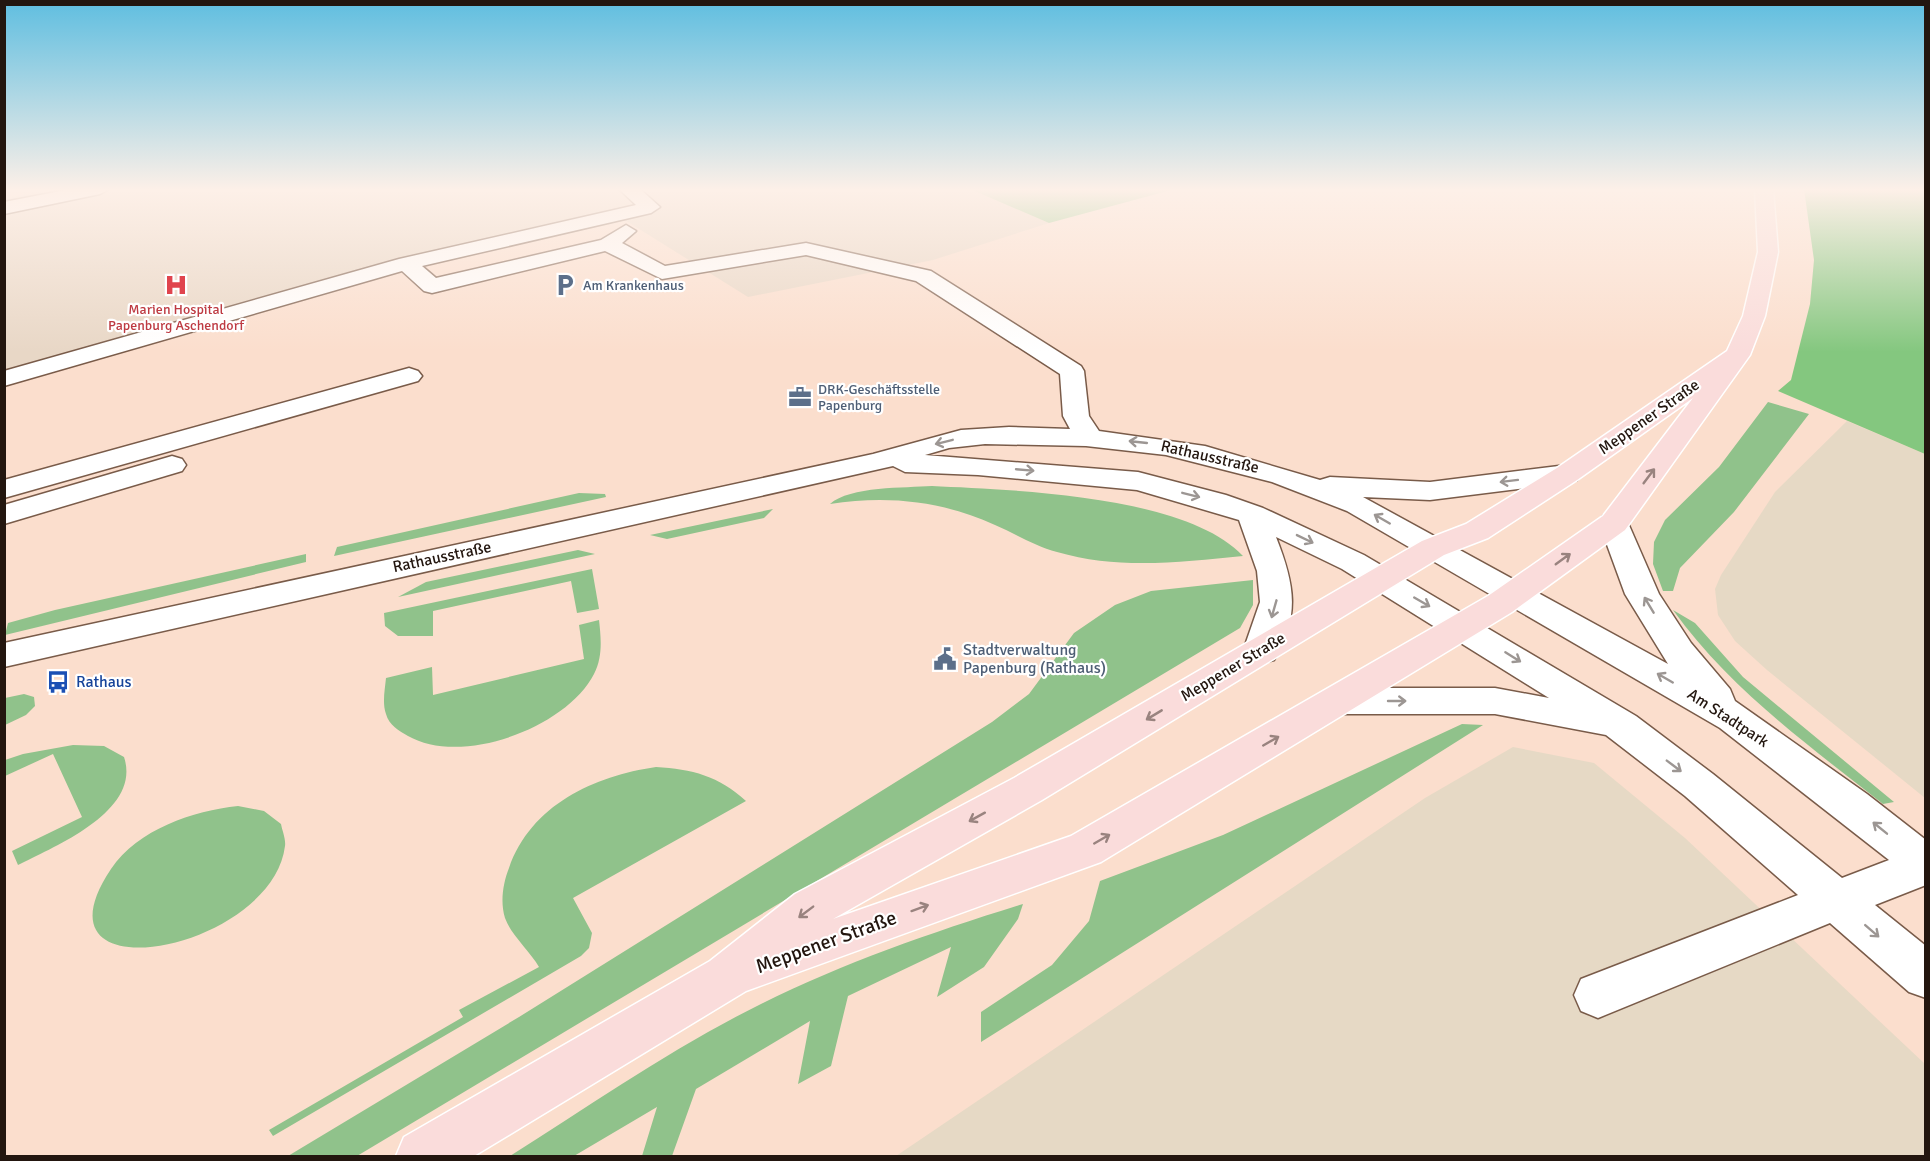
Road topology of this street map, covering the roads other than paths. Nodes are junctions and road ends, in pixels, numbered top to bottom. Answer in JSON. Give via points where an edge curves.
{"nodes":[{"id":1,"x":494,"y":243,"type":"edge"},
{"id":2,"x":1767,"y":243,"type":"edge"},
{"id":3,"x":608,"y":244,"type":"joint"},
{"id":4,"x":406,"y":263,"type":"junction"},
{"id":5,"x":1738,"y":355,"type":"junction"},
{"id":6,"x":409,"y":376,"type":"dead end"},
{"id":7,"x":4,"y":379,"type":"edge"},
{"id":8,"x":1089,"y":437,"type":"junction"},
{"id":9,"x":880,"y":461,"type":"junction"},
{"id":10,"x":173,"y":465,"type":"dead end"},
{"id":11,"x":1567,"y":474,"type":"junction"},
{"id":12,"x":1311,"y":485,"type":"junction"},
{"id":13,"x":4,"y":489,"type":"edge"},
{"id":14,"x":1252,"y":514,"type":"junction"},
{"id":15,"x":4,"y":515,"type":"edge"},
{"id":16,"x":1614,"y":523,"type":"junction"},
{"id":17,"x":1433,"y":548,"type":"junction"},
{"id":18,"x":1382,"y":579,"type":"junction"},
{"id":19,"x":1516,"y":593,"type":"junction"},
{"id":20,"x":1462,"y":627,"type":"junction"},
{"id":21,"x":1261,"y":651,"type":"junction"},
{"id":22,"x":4,"y":655,"type":"edge"},
{"id":23,"x":1339,"y":701,"type":"junction"},
{"id":24,"x":1734,"y":718,"type":"junction"},
{"id":25,"x":1622,"y":726,"type":"junction"},
{"id":26,"x":1925,"y":865,"type":"edge"},
{"id":27,"x":1835,"y":899,"type":"junction"},
{"id":28,"x":1926,"y":976,"type":"edge"},
{"id":29,"x":727,"y":977,"type":"junction"},
{"id":30,"x":1598,"y":995,"type":"dead end"},
{"id":31,"x":423,"y":1156,"type":"edge"}],
"edges":[{"from":1,"to":4,"type":"street"},
{"from":2,"to":5,"type":"main road","name":"Meppener Straße","via":[[1754,316]]},
{"from":3,"to":4,"type":"street","via":[[432,286]]},
{"from":3,"to":8,"type":"street","via":[[662,273],[806,249],[923,276],[1072,371],[1076,416]]},
{"from":4,"to":7,"type":"street"},
{"from":5,"to":11,"type":"main road","name":"Meppener Straße"},
{"from":16,"to":5,"type":"main road","name":"Meppener Straße","one_way":true},
{"from":6,"to":13,"type":"street"},
{"from":8,"to":9,"type":"street","name":"Rathausstraße","one_way":true,"via":[[1002,435],[949,440]]},
{"from":12,"to":8,"type":"street","name":"Rathausstraße","one_way":true,"via":[[1217,456]]},
{"from":9,"to":14,"type":"street","name":"Rathausstraße","one_way":true,"via":[[1138,481]]},
{"from":9,"to":22,"type":"street","name":"Rathausstraße"},
{"from":10,"to":15,"type":"street"},
{"from":11,"to":12,"type":"street","one_way":true,"via":[[1430,491]]},
{"from":11,"to":17,"type":"main road","name":"Meppener Straße","via":[[1477,531]]},
{"from":17,"to":12,"type":"street","name":"Rathausstraße","one_way":true,"via":[[1358,505]]},
{"from":14,"to":18,"type":"street","name":"Rathausstraße","one_way":true},
{"from":14,"to":21,"type":"street","one_way":true,"via":[[1273,571],[1277,602]]},
{"from":19,"to":16,"type":"main road","name":"Meppener Straße","one_way":true},
{"from":24,"to":16,"type":"street","one_way":true,"via":[[1678,652],[1642,594]]},
{"from":17,"to":18,"type":"main road","name":"Meppener Straße"},
{"from":17,"to":19,"type":"street","name":"Rathausstraße"},
{"from":18,"to":20,"type":"street","one_way":true},
{"from":18,"to":21,"type":"main road","name":"Meppener Straße"},
{"from":19,"to":20,"type":"main road","name":"Meppener Straße"},
{"from":24,"to":19,"type":"street","name":"Am Stadtpark","one_way":true},
{"from":20,"to":23,"type":"main road","name":"Meppener Straße"},
{"from":20,"to":25,"type":"street","one_way":true},
{"from":21,"to":29,"type":"main road","name":"Meppener Straße","one_way":true,"via":[[1028,789],[811,908]]},
{"from":23,"to":25,"type":"street","one_way":true,"via":[[1495,701]]},
{"from":29,"to":23,"type":"main road","name":"Meppener Straße","one_way":true,"via":[[1086,849]]},
{"from":26,"to":24,"type":"street","name":"Am Stadtpark","one_way":true},
{"from":25,"to":27,"type":"street","one_way":true},
{"from":26,"to":27,"type":"street"},
{"from":27,"to":28,"type":"street","one_way":true},
{"from":27,"to":30,"type":"street"},
{"from":29,"to":31,"type":"main road","name":"Meppener Straße"}]}
